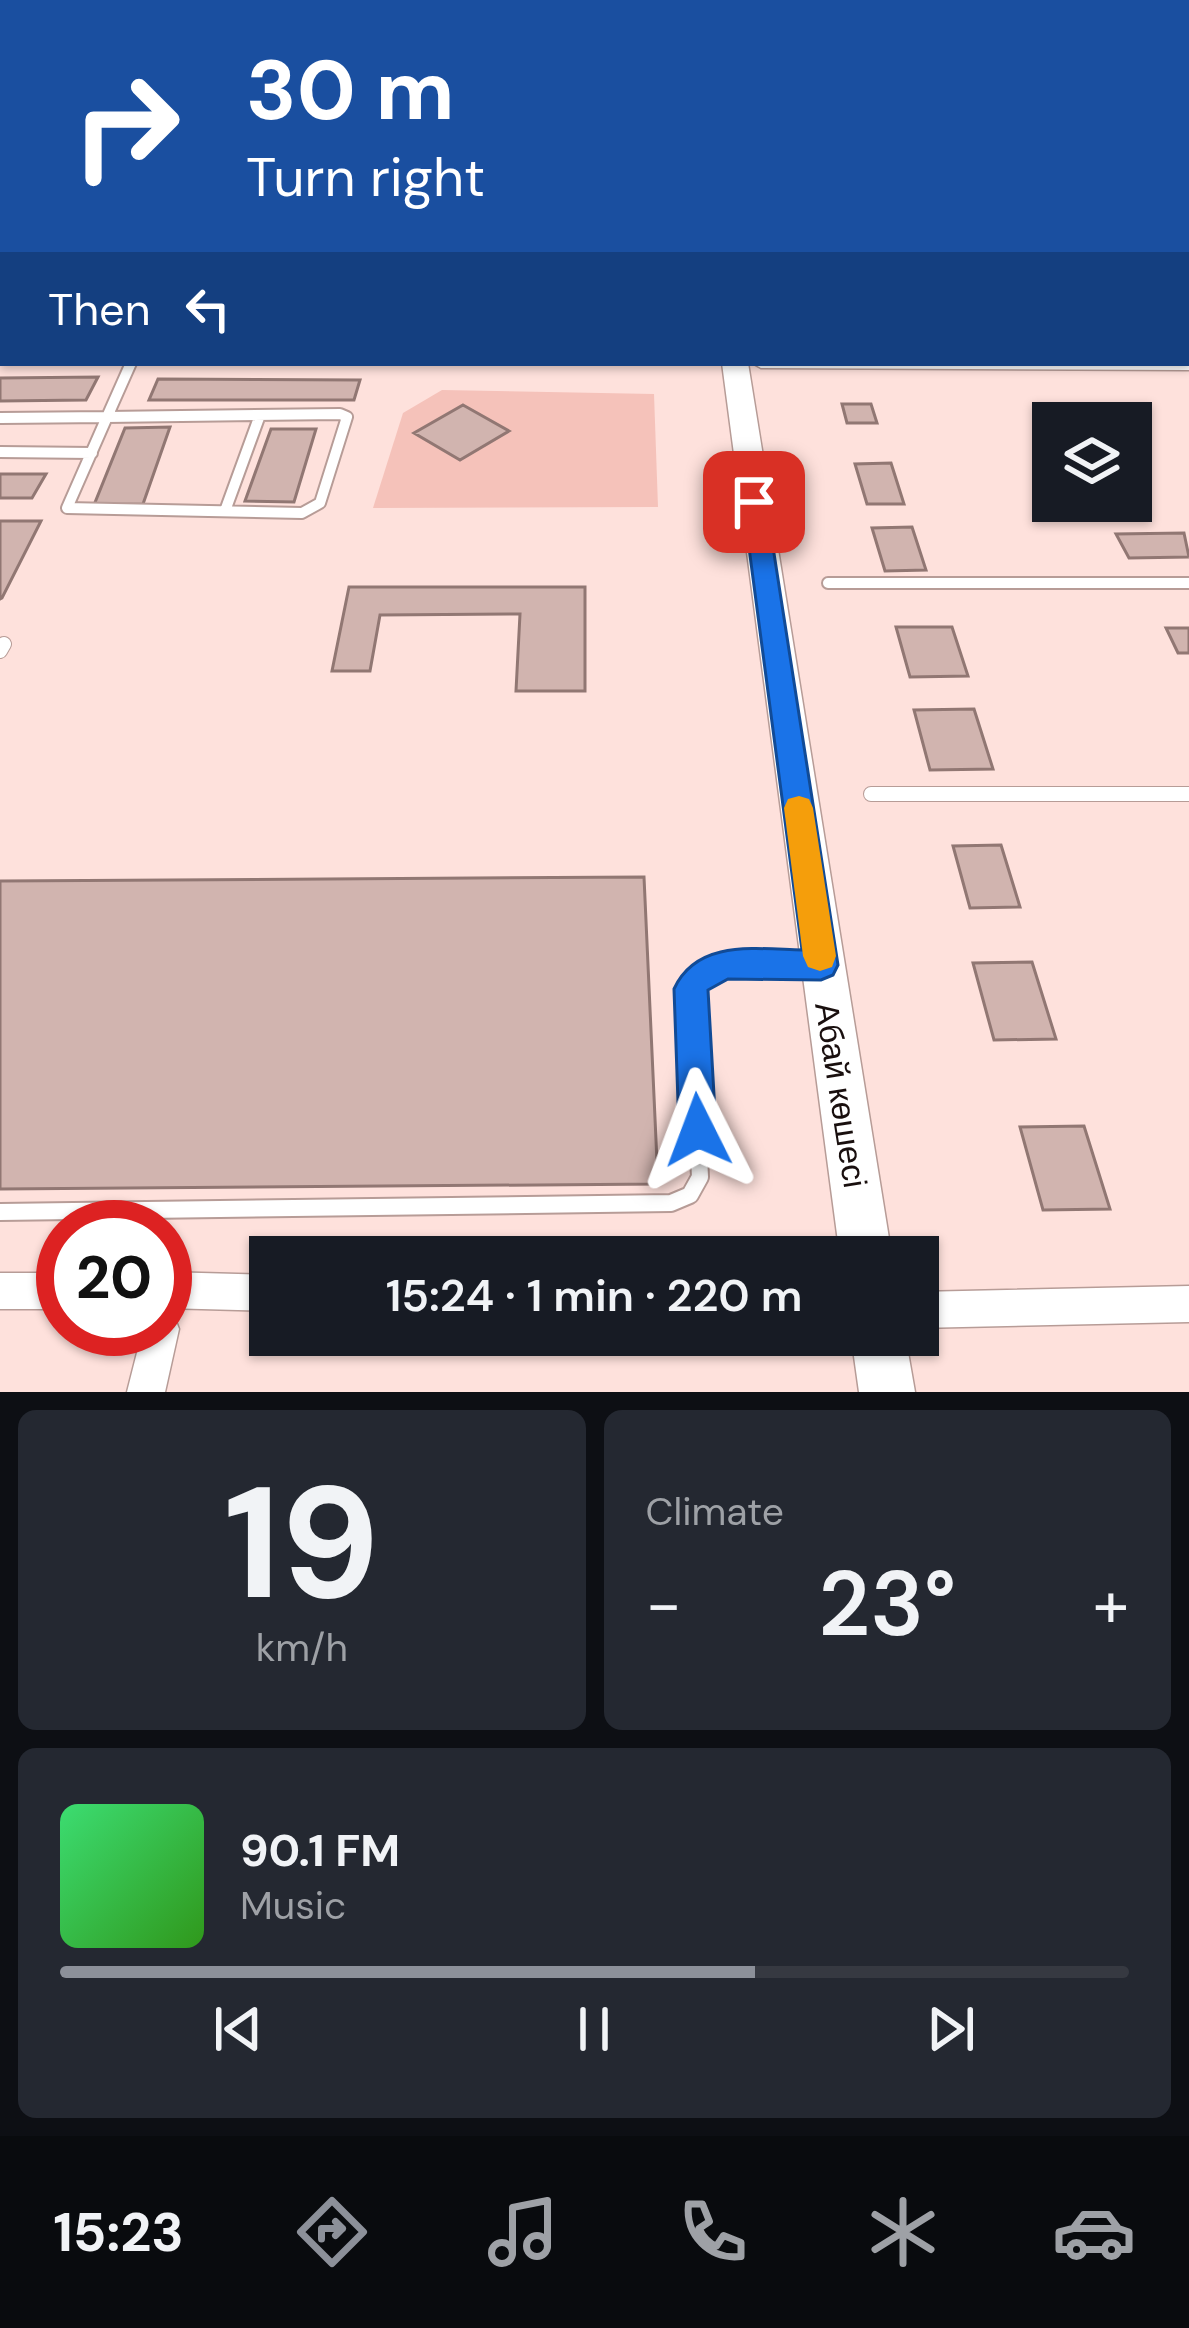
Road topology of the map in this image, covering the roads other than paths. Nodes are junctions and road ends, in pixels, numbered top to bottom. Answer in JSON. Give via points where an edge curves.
{"nodes":[{"id":1,"x":130,"y":366,"type":"edge"},
{"id":2,"x":735,"y":366,"type":"edge"},
{"id":3,"x":260,"y":415,"type":"junction"},
{"id":4,"x":107,"y":417,"type":"junction"},
{"id":5,"x":0,"y":418,"type":"edge"},
{"id":6,"x":0,"y":452,"type":"edge"},
{"id":7,"x":92,"y":453,"type":"junction"},
{"id":8,"x":225,"y":511,"type":"junction"},
{"id":9,"x":828,"y":583,"type":"dead end"},
{"id":10,"x":1189,"y":583,"type":"edge"},
{"id":11,"x":871,"y":794,"type":"dead end"},
{"id":12,"x":1189,"y":794,"type":"edge"},
{"id":13,"x":821,"y":965,"type":"junction"},
{"id":14,"x":0,"y":1213,"type":"edge"},
{"id":15,"x":863,"y":1236,"type":"edge"},
{"id":16,"x":0,"y":1291,"type":"edge"},
{"id":17,"x":36,"y":1291,"type":"edge"},
{"id":18,"x":249,"y":1294,"type":"edge"},
{"id":19,"x":192,"y":1296,"type":"edge"},
{"id":20,"x":1189,"y":1304,"type":"edge"},
{"id":21,"x":939,"y":1310,"type":"edge"},
{"id":22,"x":155,"y":1356,"type":"edge"},
{"id":23,"x":881,"y":1356,"type":"edge"},
{"id":24,"x":146,"y":1392,"type":"edge"},
{"id":25,"x":887,"y":1392,"type":"edge"}],
"edges":[{"from":1,"to":4,"type":"lane"},
{"from":2,"to":13,"type":"main road","name":"Абай көшесі"},
{"from":3,"to":4,"type":"lane"},
{"from":3,"to":8,"type":"lane"},
{"from":3,"to":8,"type":"lane","via":[[347,417],[314,510]]},
{"from":4,"to":5,"type":"lane"},
{"from":4,"to":7,"type":"lane"},
{"from":6,"to":7,"type":"lane"},
{"from":7,"to":8,"type":"lane","via":[[67,508]]},
{"from":9,"to":10,"type":"lane"},
{"from":11,"to":12,"type":"lane"},
{"from":13,"to":14,"type":"lane","via":[[724,964],[695,980],[700,1177],[676,1202]]},
{"from":13,"to":15,"type":"main road","name":"Абай көшесі"},
{"from":16,"to":17,"type":"street"},
{"from":18,"to":19,"type":"street"},
{"from":20,"to":21,"type":"street"},
{"from":22,"to":24,"type":"street"},
{"from":23,"to":25,"type":"main road"}]}
